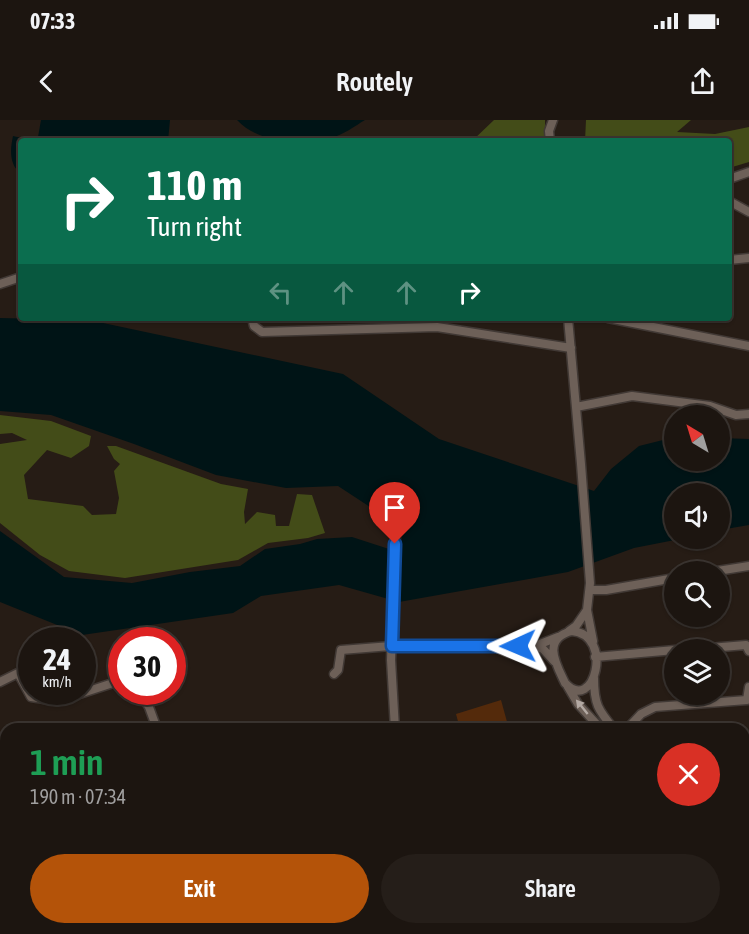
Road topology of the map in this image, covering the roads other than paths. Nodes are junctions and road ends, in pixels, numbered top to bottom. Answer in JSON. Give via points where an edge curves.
{"nodes":[{"id":1,"x":554,"y":120,"type":"edge"},
{"id":2,"x":550,"y":138,"type":"edge"},
{"id":3,"x":749,"y":172,"type":"edge"},
{"id":4,"x":732,"y":178,"type":"edge"},
{"id":5,"x":732,"y":203,"type":"edge"},
{"id":6,"x":749,"y":212,"type":"edge"},
{"id":7,"x":749,"y":258,"type":"edge"},
{"id":8,"x":732,"y":260,"type":"edge"},
{"id":9,"x":18,"y":278,"type":"edge"},
{"id":10,"x":0,"y":284,"type":"edge"},
{"id":11,"x":253,"y":321,"type":"edge"},
{"id":12,"x":568,"y":321,"type":"edge"},
{"id":13,"x":631,"y":321,"type":"edge"},
{"id":14,"x":437,"y":322,"type":"edge"},
{"id":15,"x":749,"y":346,"type":"edge"},
{"id":16,"x":571,"y":348,"type":"junction"},
{"id":17,"x":576,"y":408,"type":"junction"},
{"id":18,"x":749,"y":414,"type":"edge"},
{"id":19,"x":395,"y":544,"type":"dead end"},
{"id":20,"x":749,"y":566,"type":"edge"},
{"id":21,"x":730,"y":569,"type":"edge"},
{"id":22,"x":664,"y":580,"type":"edge"},
{"id":23,"x":590,"y":587,"type":"junction"},
{"id":24,"x":587,"y":610,"type":"junction"},
{"id":25,"x":563,"y":635,"type":"junction"},
{"id":26,"x":594,"y":644,"type":"junction"},
{"id":27,"x":392,"y":646,"type":"junction"},
{"id":28,"x":535,"y":646,"type":"junction"},
{"id":29,"x":730,"y":646,"type":"edge"},
{"id":30,"x":664,"y":651,"type":"edge"},
{"id":31,"x":749,"y":651,"type":"edge"},
{"id":32,"x":595,"y":657,"type":"junction"},
{"id":33,"x":554,"y":662,"type":"junction"},
{"id":34,"x":334,"y":674,"type":"dead end"},
{"id":35,"x":594,"y":678,"type":"junction"},
{"id":36,"x":0,"y":682,"type":"edge"},
{"id":37,"x":565,"y":683,"type":"junction"},
{"id":38,"x":108,"y":685,"type":"edge"},
{"id":39,"x":749,"y":687,"type":"edge"},
{"id":40,"x":149,"y":705,"type":"edge"},
{"id":41,"x":155,"y":723,"type":"edge"},
{"id":42,"x":395,"y":723,"type":"edge"},
{"id":43,"x":595,"y":723,"type":"edge"},
{"id":44,"x":610,"y":723,"type":"edge"},
{"id":45,"x":633,"y":723,"type":"edge"}],
"edges":[{"from":1,"to":2,"type":"street"},
{"from":3,"to":4,"type":"street"},
{"from":5,"to":6,"type":"street"},
{"from":7,"to":8,"type":"street"},
{"from":9,"to":10,"type":"street"},
{"from":11,"to":14,"type":"street","via":[[262,332]]},
{"from":12,"to":16,"type":"street"},
{"from":13,"to":15,"type":"street"},
{"from":14,"to":16,"type":"street"},
{"from":16,"to":17,"type":"street"},
{"from":17,"to":18,"type":"street","via":[[632,396]]},
{"from":17,"to":23,"type":"street"},
{"from":19,"to":27,"type":"street"},
{"from":20,"to":21,"type":"street"},
{"from":22,"to":23,"type":"street","via":[[606,590]]},
{"from":23,"to":24,"type":"street"},
{"from":24,"to":25,"type":"street","via":[[576,626]]},
{"from":24,"to":26,"type":"street"},
{"from":25,"to":26,"type":"street","via":[[579,632]]},
{"from":25,"to":28,"type":"street"},
{"from":25,"to":33,"type":"street","via":[[553,648]]},
{"from":26,"to":32,"type":"street"},
{"from":27,"to":28,"type":"street"},
{"from":27,"to":34,"type":"street","via":[[341,650]]},
{"from":27,"to":42,"type":"street"},
{"from":28,"to":33,"type":"street"},
{"from":29,"to":31,"type":"street","via":[[746,645]]},
{"from":30,"to":32,"type":"street"},
{"from":32,"to":35,"type":"street"},
{"from":33,"to":37,"type":"street"},
{"from":35,"to":37,"type":"street","via":[[583,690]]},
{"from":35,"to":44,"type":"street","via":[[594,698]]},
{"from":36,"to":38,"type":"street","via":[[18,673],[31,697],[58,701]]},
{"from":43,"to":37,"type":"street","one_way":true},
{"from":39,"to":45,"type":"street","via":[[747,700],[655,707]]},
{"from":40,"to":41,"type":"street"}]}
